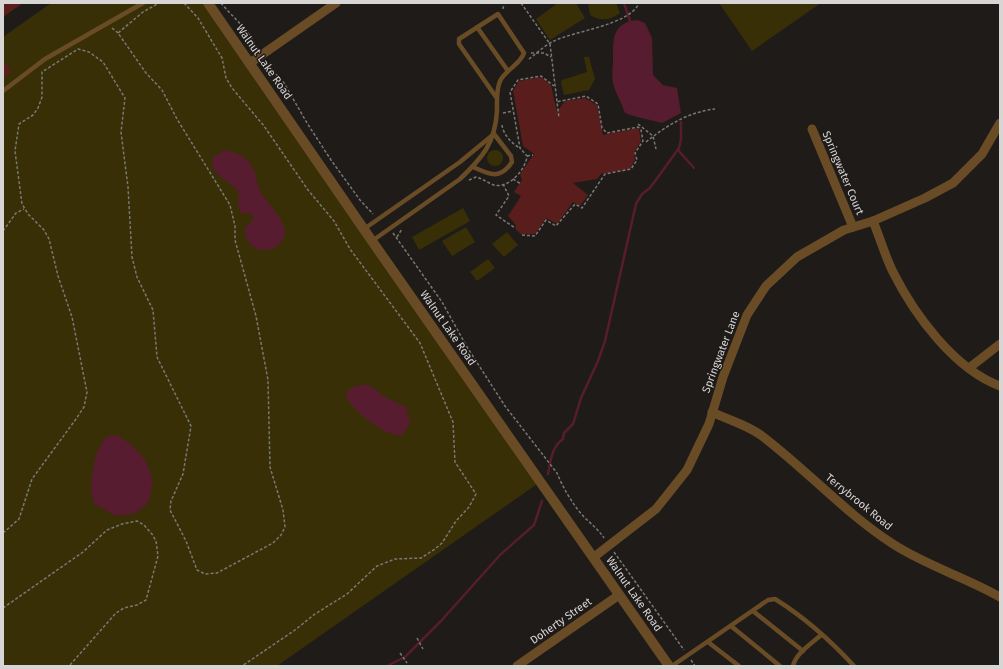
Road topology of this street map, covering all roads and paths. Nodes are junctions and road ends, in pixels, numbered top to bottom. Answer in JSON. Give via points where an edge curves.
{"nodes":[{"id":1,"x":143,"y":3,"type":"edge"},
{"id":2,"x":159,"y":3,"type":"edge"},
{"id":3,"x":184,"y":3,"type":"edge"},
{"id":4,"x":208,"y":3,"type":"edge"},
{"id":5,"x":336,"y":3,"type":"edge"},
{"id":6,"x":521,"y":3,"type":"edge"},
{"id":7,"x":639,"y":3,"type":"edge"},
{"id":8,"x":477,"y":27,"type":"junction"},
{"id":9,"x":550,"y":44,"type":"junction"},
{"id":10,"x":524,"y":52,"type":"junction"},
{"id":11,"x":537,"y":53,"type":"junction"},
{"id":12,"x":551,"y":57,"type":"junction"},
{"id":13,"x":527,"y":61,"type":"dead end"},
{"id":14,"x":250,"y":62,"type":"junction"},
{"id":15,"x":508,"y":71,"type":"junction"},
{"id":16,"x":3,"y":91,"type":"edge"},
{"id":17,"x":496,"y":97,"type":"junction"},
{"id":18,"x":556,"y":102,"type":"junction"},
{"id":19,"x":504,"y":107,"type":"dead end"},
{"id":20,"x":715,"y":109,"type":"dead end"},
{"id":21,"x":513,"y":111,"type":"dead end"},
{"id":22,"x":503,"y":113,"type":"junction"},
{"id":23,"x":503,"y":118,"type":"dead end"},
{"id":24,"x":559,"y":118,"type":"dead end"},
{"id":25,"x":502,"y":123,"type":"dead end"},
{"id":26,"x":1000,"y":123,"type":"edge"},
{"id":27,"x":638,"y":124,"type":"dead end"},
{"id":28,"x":812,"y":130,"type":"dead end"},
{"id":29,"x":494,"y":134,"type":"junction"},
{"id":30,"x":653,"y":136,"type":"junction"},
{"id":31,"x":646,"y":142,"type":"dead end"},
{"id":32,"x":520,"y":148,"type":"dead end"},
{"id":33,"x":656,"y":149,"type":"dead end"},
{"id":34,"x":533,"y":155,"type":"dead end"},
{"id":35,"x":527,"y":156,"type":"dead end"},
{"id":36,"x":473,"y":167,"type":"junction"},
{"id":37,"x":514,"y":178,"type":"dead end"},
{"id":38,"x":503,"y":184,"type":"dead end"},
{"id":39,"x":522,"y":184,"type":"dead end"},
{"id":40,"x":24,"y":209,"type":"junction"},
{"id":41,"x":873,"y":221,"type":"junction"},
{"id":42,"x":853,"y":227,"type":"junction"},
{"id":43,"x":515,"y":228,"type":"dead end"},
{"id":44,"x":364,"y":229,"type":"junction"},
{"id":45,"x":3,"y":231,"type":"edge"},
{"id":46,"x":522,"y":235,"type":"dead end"},
{"id":47,"x":372,"y":242,"type":"junction"},
{"id":48,"x":1000,"y":344,"type":"edge"},
{"id":49,"x":969,"y":368,"type":"junction"},
{"id":50,"x":1000,"y":386,"type":"edge"},
{"id":51,"x":712,"y":412,"type":"junction"},
{"id":52,"x":542,"y":453,"type":"dead end"},
{"id":53,"x":3,"y":533,"type":"edge"},
{"id":54,"x":610,"y":546,"type":"junction"},
{"id":55,"x":594,"y":557,"type":"junction"},
{"id":56,"x":620,"y":596,"type":"junction"},
{"id":57,"x":1000,"y":597,"type":"edge"},
{"id":58,"x":3,"y":608,"type":"edge"},
{"id":59,"x":753,"y":611,"type":"junction"},
{"id":60,"x":731,"y":626,"type":"junction"},
{"id":61,"x":820,"y":635,"type":"junction"},
{"id":62,"x":416,"y":638,"type":"dead end"},
{"id":63,"x":708,"y":642,"type":"junction"},
{"id":64,"x":423,"y":649,"type":"dead end"},
{"id":65,"x":803,"y":651,"type":"junction"},
{"id":66,"x":400,"y":653,"type":"dead end"},
{"id":67,"x":688,"y":656,"type":"junction"},
{"id":68,"x":407,"y":663,"type":"dead end"},
{"id":69,"x":69,"y":666,"type":"edge"},
{"id":70,"x":242,"y":666,"type":"edge"},
{"id":71,"x":517,"y":666,"type":"edge"},
{"id":72,"x":671,"y":666,"type":"edge"},
{"id":73,"x":695,"y":666,"type":"edge"},
{"id":74,"x":739,"y":666,"type":"edge"},
{"id":75,"x":780,"y":666,"type":"edge"},
{"id":76,"x":793,"y":666,"type":"edge"},
{"id":77,"x":854,"y":666,"type":"edge"}],
"edges":[{"from":1,"to":16,"type":"lane","via":[[45,59]]},
{"from":2,"to":40,"type":"path","via":[[143,12],[118,34],[146,73],[162,90],[177,120],[230,206],[236,246],[256,316],[269,384],[270,467],[284,516],[283,531],[273,543],[224,570],[210,574],[201,573],[194,566],[186,540],[170,510],[183,474],[190,426],[157,357],[153,310],[137,277],[132,257],[122,132],[126,98],[107,66],[89,52],[78,49],[42,72],[42,97],[38,108],[33,115],[19,124],[15,151]]},
{"from":3,"to":70,"type":"path","via":[[198,18],[219,53],[226,78],[232,88],[264,126],[308,190],[334,221],[346,244],[420,343],[453,422],[455,462],[476,494],[469,507],[435,549],[421,558],[395,559],[377,566],[347,594]]},
{"from":4,"to":14,"type":"street","name":"Walnut Lake Road"},
{"from":5,"to":14,"type":"street"},
{"from":6,"to":9,"type":"path"},
{"from":7,"to":9,"type":"path","via":[[632,12],[604,26]]},
{"from":8,"to":10,"type":"lane","via":[[493,16],[500,15]]},
{"from":8,"to":15,"type":"lane"},
{"from":8,"to":17,"type":"lane","via":[[459,39],[459,44]]},
{"from":9,"to":11,"type":"path"},
{"from":9,"to":12,"type":"path"},
{"from":10,"to":11,"type":"path"},
{"from":10,"to":15,"type":"lane","via":[[523,57]]},
{"from":11,"to":12,"type":"path"},
{"from":11,"to":13,"type":"path"},
{"from":12,"to":18,"type":"path"},
{"from":14,"to":44,"type":"street","name":"Walnut Lake Road"},
{"from":15,"to":17,"type":"lane","via":[[500,80]]},
{"from":17,"to":29,"type":"lane"},
{"from":18,"to":24,"type":"path"},
{"from":18,"to":46,"type":"path","via":[[586,96],[598,104],[602,128],[607,133],[638,127],[643,141],[635,153],[637,160],[632,169],[606,174],[582,208],[575,204],[556,226],[546,220],[536,236]]},
{"from":19,"to":22,"type":"path"},
{"from":20,"to":30,"type":"path","via":[[700,110]]},
{"from":21,"to":22,"type":"path"},
{"from":22,"to":23,"type":"path"},
{"from":25,"to":32,"type":"path","via":[[510,141]]},
{"from":26,"to":41,"type":"street","name":"Springwater Lane","via":[[982,154],[953,183]]},
{"from":27,"to":30,"type":"path"},
{"from":28,"to":42,"type":"street","name":"Springwater Court"},
{"from":29,"to":36,"type":"lane","via":[[491,144]]},
{"from":29,"to":36,"type":"lane","via":[[511,156],[512,162],[505,172],[493,175]]},
{"from":29,"to":44,"type":"lane","via":[[460,162]]},
{"from":30,"to":31,"type":"path"},
{"from":30,"to":33,"type":"path"},
{"from":34,"to":35,"type":"path"},
{"from":36,"to":47,"type":"lane"},
{"from":37,"to":39,"type":"path"},
{"from":38,"to":43,"type":"path","via":[[509,196],[496,215]]},
{"from":40,"to":45,"type":"path","via":[[16,213]]},
{"from":40,"to":53,"type":"path","via":[[49,239],[78,343],[87,398],[76,419],[32,479],[19,519]]},
{"from":41,"to":42,"type":"street","name":"Springwater Lane"},
{"from":41,"to":49,"type":"street","via":[[893,272],[911,303],[950,352]]},
{"from":42,"to":51,"type":"street","name":"Springwater Lane","via":[[797,257],[766,286],[747,315]]},
{"from":44,"to":47,"type":"street","name":"Walnut Lake Road"},
{"from":47,"to":55,"type":"street","name":"Walnut Lake Road"},
{"from":48,"to":49,"type":"street"},
{"from":49,"to":50,"type":"street"},
{"from":51,"to":54,"type":"street","name":"Springwater Lane","via":[[687,470],[656,509]]},
{"from":51,"to":57,"type":"street","name":"Terrybrook Road","via":[[761,435],[846,510],[893,544],[930,565],[978,584]]},
{"from":52,"to":54,"type":"path","via":[[583,516],[597,528]]},
{"from":54,"to":55,"type":"street","name":"Springwater Lane"},
{"from":54,"to":67,"type":"path"},
{"from":55,"to":56,"type":"street","name":"Walnut Lake Road"},
{"from":56,"to":71,"type":"street","name":"Doherty Street"},
{"from":56,"to":72,"type":"street","name":"Walnut Lake Road"},
{"from":58,"to":69,"type":"path","via":[[70,562],[107,530],[131,522],[144,525],[156,541],[158,556],[148,597],[137,606],[124,608],[116,613]]},
{"from":59,"to":60,"type":"lane"},
{"from":59,"to":61,"type":"lane","via":[[768,600],[775,599],[792,609]]},
{"from":59,"to":65,"type":"lane"},
{"from":60,"to":63,"type":"lane"},
{"from":60,"to":75,"type":"lane"},
{"from":61,"to":65,"type":"lane"},
{"from":61,"to":77,"type":"lane"},
{"from":62,"to":64,"type":"path"},
{"from":63,"to":67,"type":"lane"},
{"from":63,"to":74,"type":"lane"},
{"from":65,"to":76,"type":"lane","via":[[794,660]]},
{"from":66,"to":68,"type":"path"},
{"from":67,"to":72,"type":"lane"},
{"from":67,"to":73,"type":"path"}]}
